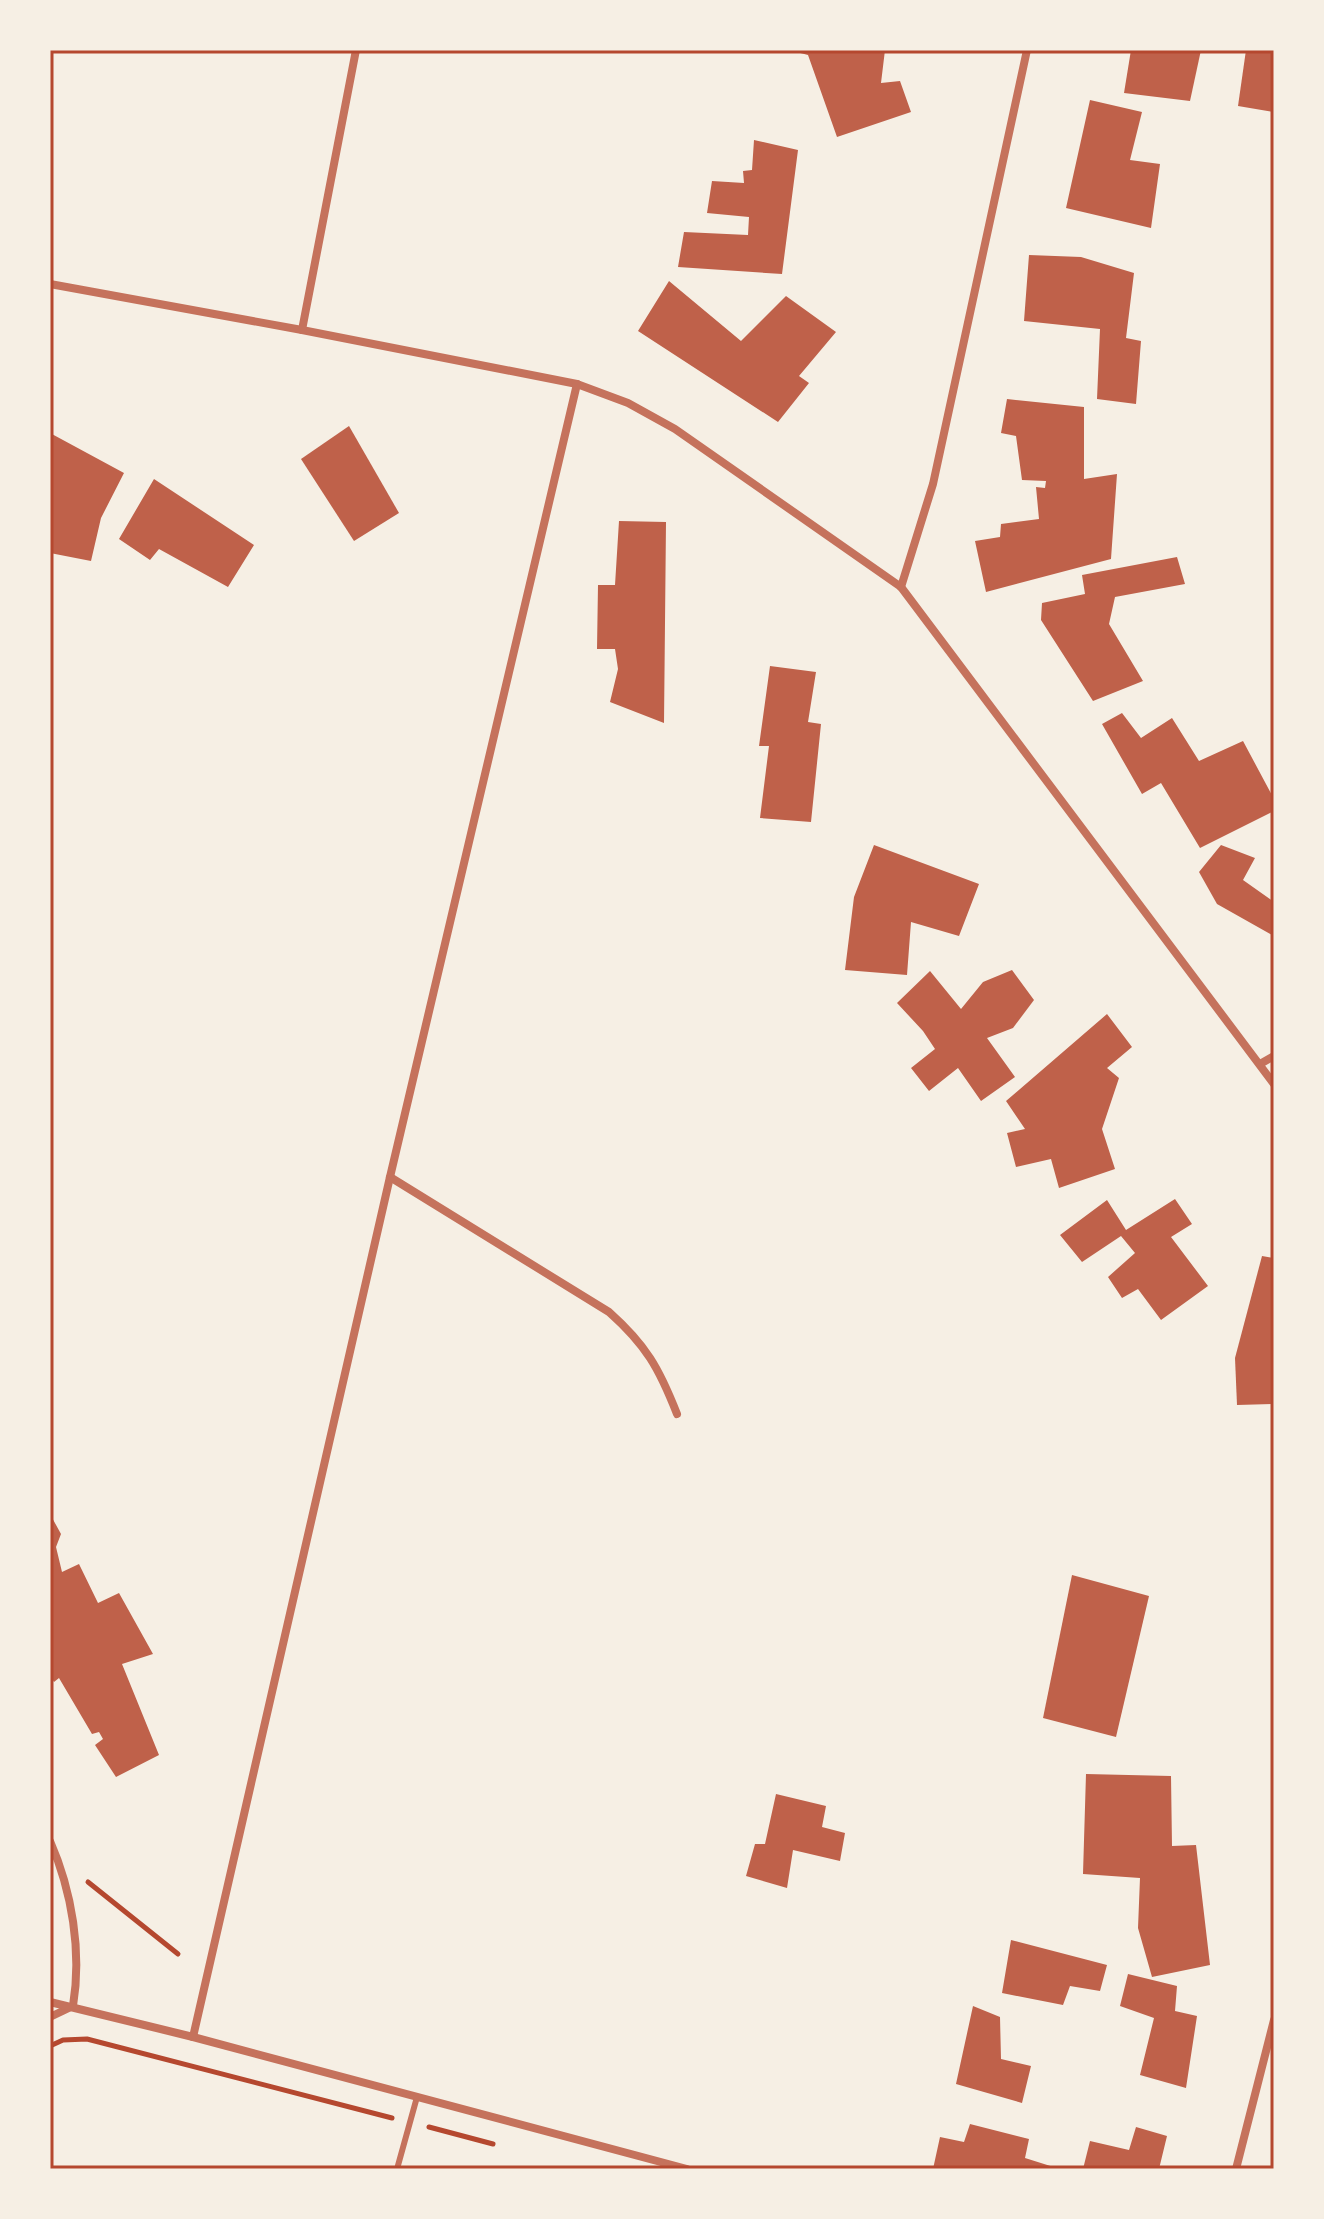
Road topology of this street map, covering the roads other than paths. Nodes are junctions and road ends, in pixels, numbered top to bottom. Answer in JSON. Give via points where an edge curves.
{"nodes":[{"id":1,"x":356,"y":50,"type":"edge"},
{"id":2,"x":1027,"y":50,"type":"edge"},
{"id":3,"x":50,"y":284,"type":"edge"},
{"id":4,"x":302,"y":330,"type":"junction"},
{"id":5,"x":577,"y":384,"type":"junction"},
{"id":6,"x":901,"y":587,"type":"junction"},
{"id":7,"x":1274,"y":1056,"type":"edge"},
{"id":8,"x":1260,"y":1064,"type":"junction"},
{"id":9,"x":1274,"y":1084,"type":"edge"},
{"id":10,"x":390,"y":1177,"type":"junction"},
{"id":11,"x":677,"y":1414,"type":"dead end"},
{"id":12,"x":50,"y":1841,"type":"edge"},
{"id":13,"x":50,"y":2002,"type":"edge"},
{"id":14,"x":73,"y":2006,"type":"junction"},
{"id":15,"x":50,"y":2017,"type":"edge"},
{"id":16,"x":1274,"y":2020,"type":"edge"},
{"id":17,"x":193,"y":2037,"type":"junction"},
{"id":18,"x":417,"y":2097,"type":"junction"},
{"id":19,"x":397,"y":2169,"type":"edge"},
{"id":20,"x":687,"y":2169,"type":"edge"},
{"id":21,"x":1236,"y":2169,"type":"edge"}],
"edges":[{"from":1,"to":4,"type":"street"},
{"from":2,"to":6,"type":"street","via":[[933,484]]},
{"from":3,"to":4,"type":"street"},
{"from":4,"to":5,"type":"street"},
{"from":5,"to":6,"type":"street","via":[[628,403],[675,429]]},
{"from":5,"to":10,"type":"street"},
{"from":6,"to":8,"type":"street"},
{"from":7,"to":8,"type":"street"},
{"from":8,"to":9,"type":"street"},
{"from":10,"to":11,"type":"street","via":[[609,1312],[658,1368]]},
{"from":10,"to":17,"type":"street"},
{"from":12,"to":14,"type":"street","via":[[65,1885],[78,1964]]},
{"from":13,"to":14,"type":"street"},
{"from":14,"to":15,"type":"street"},
{"from":14,"to":17,"type":"street"},
{"from":16,"to":21,"type":"street"},
{"from":17,"to":18,"type":"street"},
{"from":18,"to":19,"type":"lane"},
{"from":18,"to":20,"type":"street"}]}
